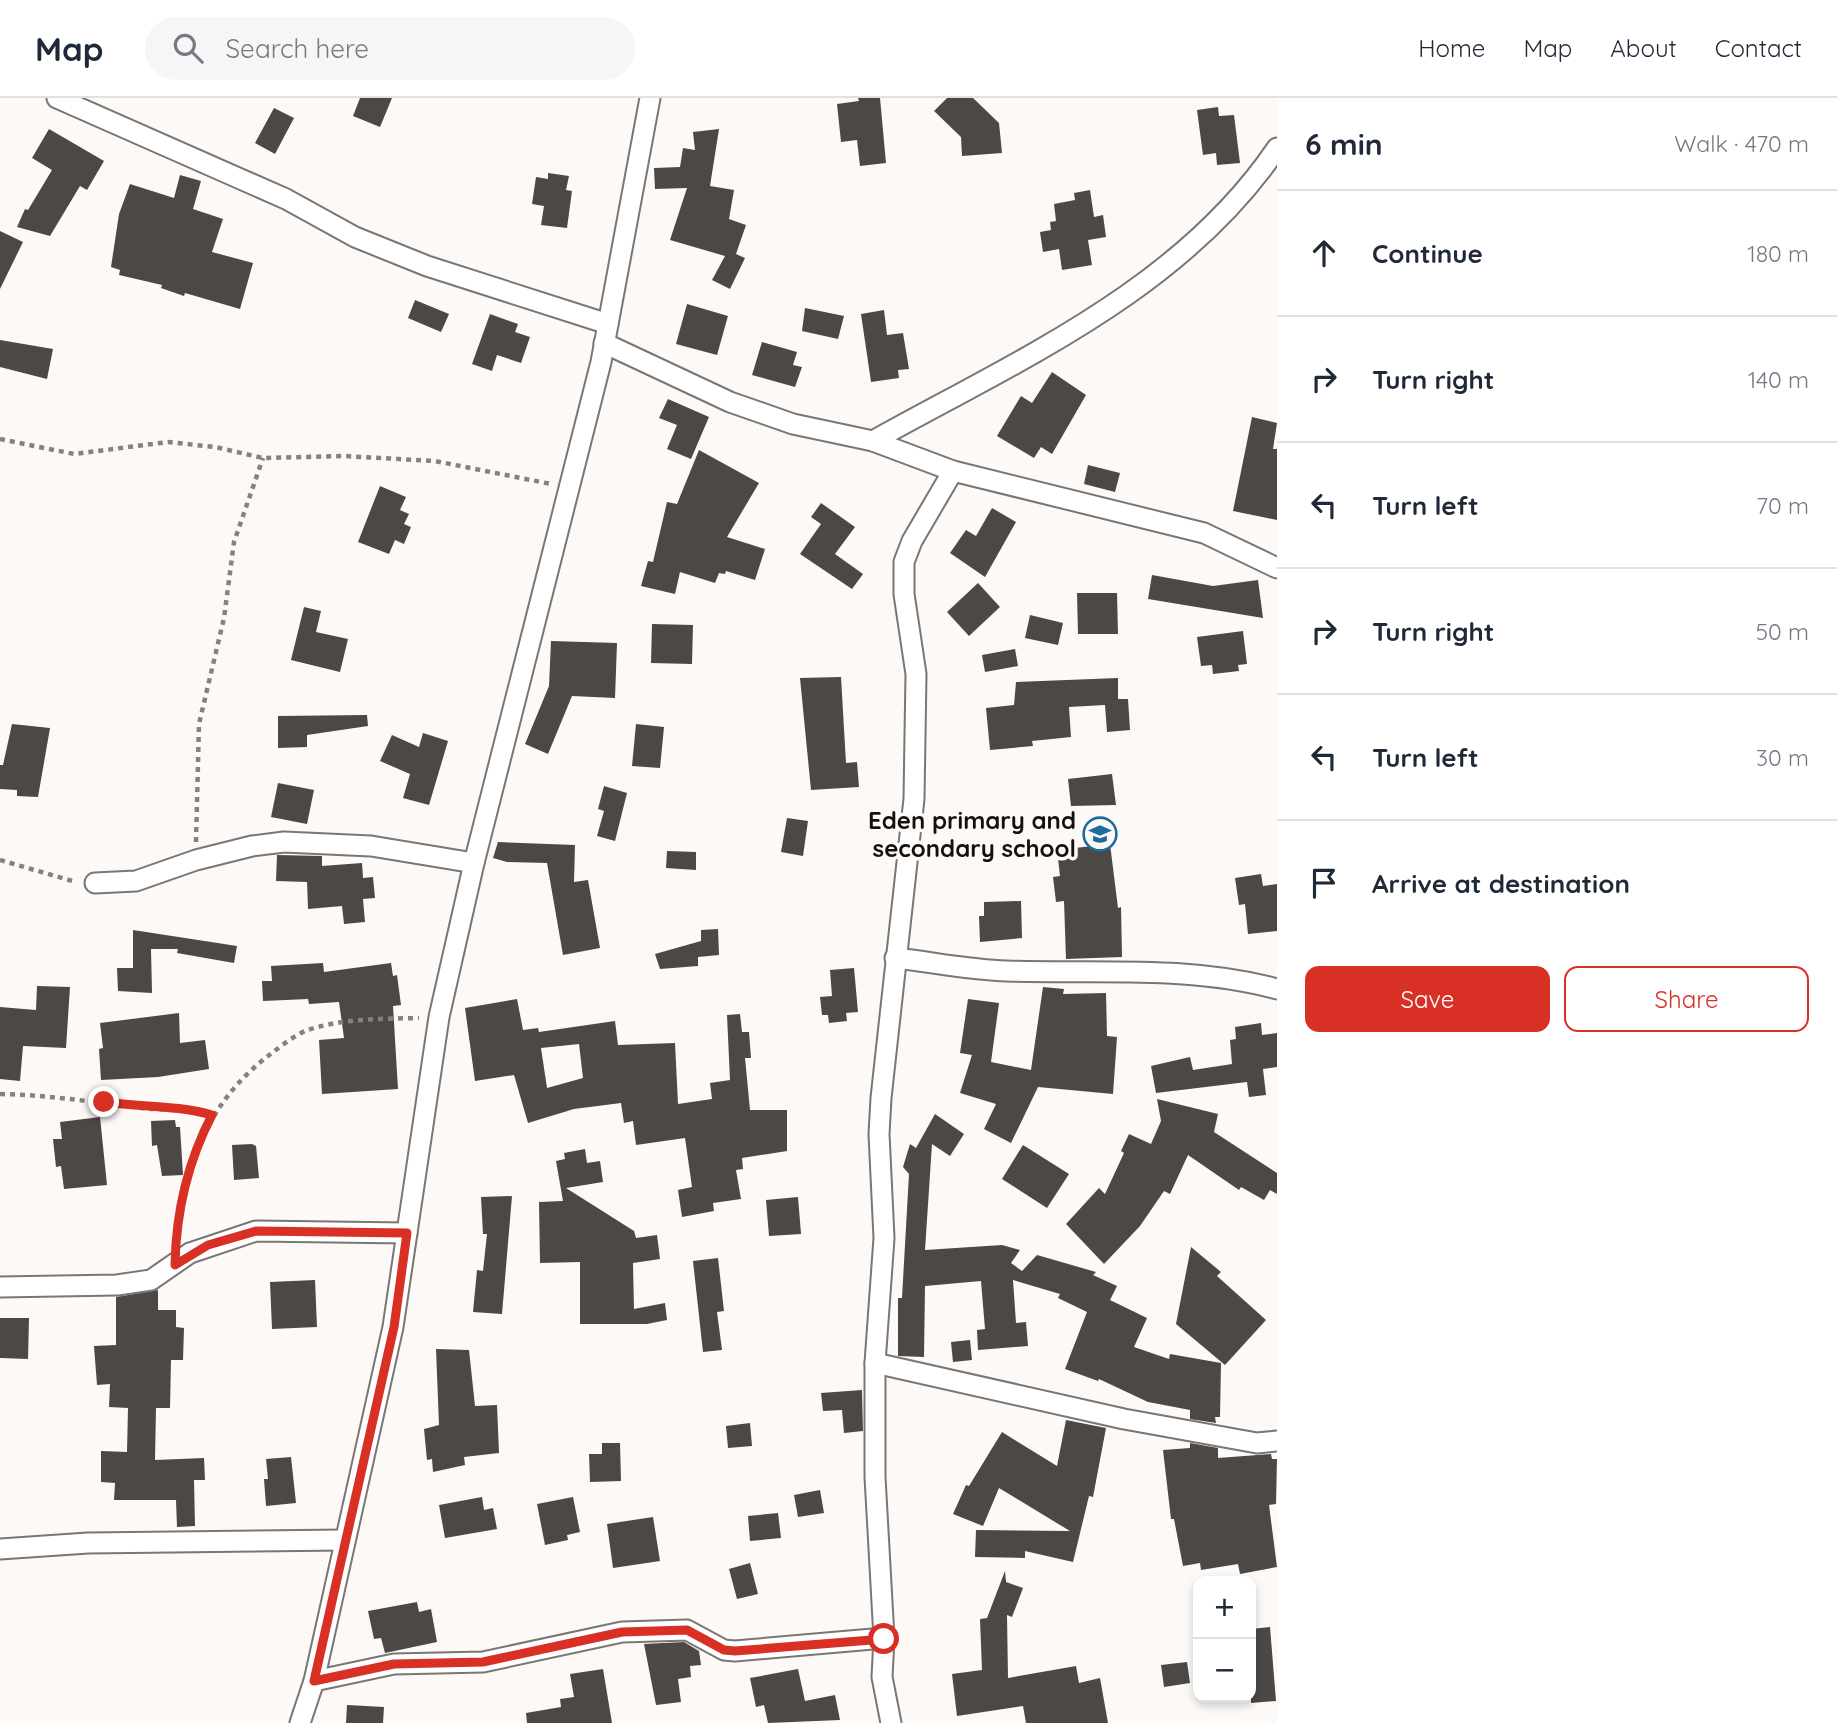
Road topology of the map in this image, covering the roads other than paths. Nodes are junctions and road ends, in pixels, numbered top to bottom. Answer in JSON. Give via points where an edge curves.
{"nodes":[{"id":1,"x":57,"y":98,"type":"edge"},
{"id":2,"x":650,"y":98,"type":"edge"},
{"id":3,"x":1277,"y":148,"type":"edge"},
{"id":4,"x":608,"y":324,"type":"junction"},
{"id":5,"x":604,"y":343,"type":"junction"},
{"id":6,"x":873,"y":441,"type":"junction"},
{"id":7,"x":953,"y":471,"type":"junction"},
{"id":8,"x":1277,"y":568,"type":"edge"},
{"id":9,"x":474,"y":863,"type":"junction"},
{"id":10,"x":95,"y":883,"type":"road end"},
{"id":11,"x":895,"y":958,"type":"junction"},
{"id":12,"x":1277,"y":989,"type":"edge"},
{"id":13,"x":407,"y":1233,"type":"junction"},
{"id":14,"x":0,"y":1287,"type":"edge"},
{"id":15,"x":875,"y":1363,"type":"junction"},
{"id":16,"x":1277,"y":1441,"type":"edge"},
{"id":17,"x":344,"y":1540,"type":"junction"},
{"id":18,"x":0,"y":1549,"type":"edge"},
{"id":19,"x":884,"y":1639,"type":"junction"},
{"id":20,"x":314,"y":1681,"type":"junction"},
{"id":21,"x":300,"y":1723,"type":"edge"},
{"id":22,"x":891,"y":1723,"type":"edge"}],
"edges":[{"from":1,"to":4,"type":"street","via":[[286,199],[367,242]]},
{"from":2,"to":4,"type":"street"},
{"from":3,"to":6,"type":"street","via":[[1220,218],[1129,294]]},
{"from":4,"to":5,"type":"street"},
{"from":5,"to":6,"type":"street","via":[[730,402],[793,424]]},
{"from":5,"to":9,"type":"street"},
{"from":6,"to":7,"type":"street"},
{"from":7,"to":8,"type":"street","via":[[1204,533]]},
{"from":7,"to":11,"type":"street","via":[[904,562],[916,674],[916,731],[914,799]]},
{"from":9,"to":10,"type":"street","via":[[371,846],[284,842],[196,860],[136,881]]},
{"from":9,"to":13,"type":"street","via":[[439,1017]]},
{"from":11,"to":12,"type":"street","via":[[1003,971],[1234,979]]},
{"from":11,"to":15,"type":"street","via":[[880,1122],[884,1238]]},
{"from":13,"to":14,"type":"street","via":[[256,1231],[208,1245],[151,1280]]},
{"from":13,"to":17,"type":"street","via":[[394,1327]]},
{"from":15,"to":16,"type":"street","via":[[1124,1419],[1258,1443]]},
{"from":15,"to":19,"type":"street","via":[[875,1477]]},
{"from":17,"to":18,"type":"street","via":[[88,1543]]},
{"from":17,"to":20,"type":"street"},
{"from":19,"to":20,"type":"street","via":[[735,1651],[687,1630],[622,1632],[483,1662],[394,1664]]},
{"from":19,"to":22,"type":"street","via":[[882,1677]]},
{"from":20,"to":21,"type":"street"}]}
